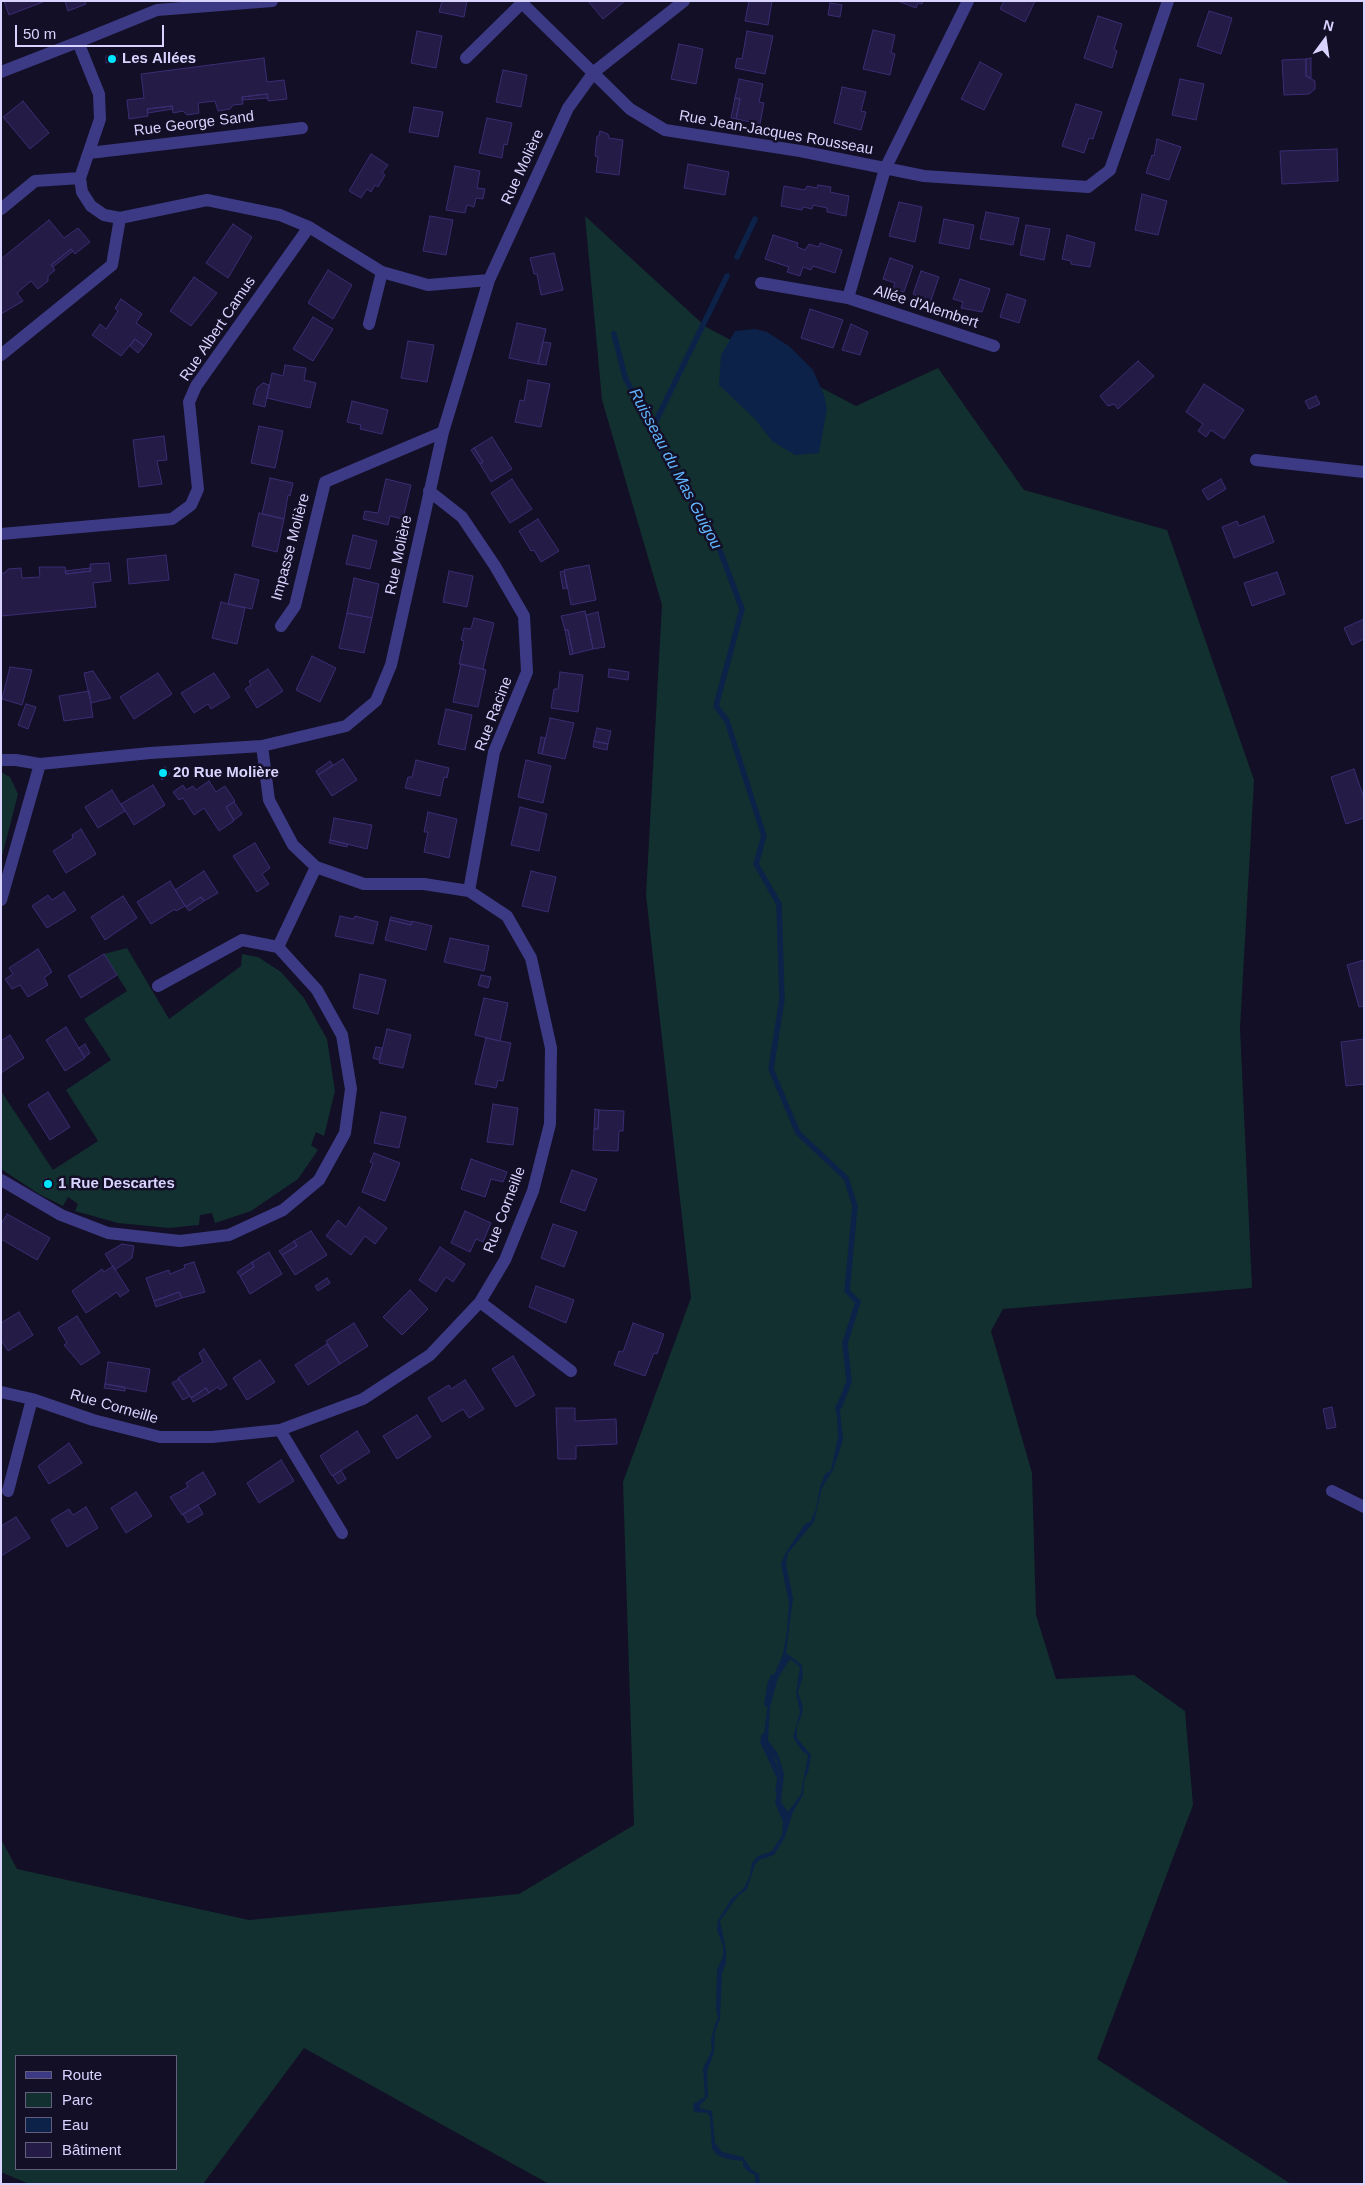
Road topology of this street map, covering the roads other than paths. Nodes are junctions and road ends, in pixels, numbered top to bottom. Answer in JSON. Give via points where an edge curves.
{"nodes":[{"id":1,"x":272,"y":1,"type":"edge"},
{"id":2,"x":684,"y":1,"type":"edge"},
{"id":3,"x":968,"y":1,"type":"edge"},
{"id":4,"x":1168,"y":1,"type":"edge"},
{"id":5,"x":78,"y":42,"type":"junction"},
{"id":6,"x":466,"y":58,"type":"dead end"},
{"id":7,"x":1,"y":72,"type":"edge"},
{"id":8,"x":594,"y":72,"type":"junction"},
{"id":9,"x":302,"y":128,"type":"dead end"},
{"id":10,"x":89,"y":153,"type":"junction"},
{"id":11,"x":884,"y":169,"type":"junction"},
{"id":12,"x":80,"y":178,"type":"junction"},
{"id":13,"x":1,"y":208,"type":"edge"},
{"id":14,"x":120,"y":218,"type":"junction"},
{"id":15,"x":309,"y":227,"type":"junction"},
{"id":16,"x":382,"y":272,"type":"junction"},
{"id":17,"x":489,"y":280,"type":"junction"},
{"id":18,"x":761,"y":283,"type":"dead end"},
{"id":19,"x":848,"y":298,"type":"junction"},
{"id":20,"x":369,"y":324,"type":"dead end"},
{"id":21,"x":994,"y":346,"type":"dead end"},
{"id":22,"x":1,"y":355,"type":"edge"},
{"id":23,"x":443,"y":432,"type":"junction"},
{"id":24,"x":1256,"y":460,"type":"dead end"},
{"id":25,"x":1364,"y":472,"type":"edge"},
{"id":26,"x":430,"y":491,"type":"junction"},
{"id":27,"x":1,"y":534,"type":"edge"},
{"id":28,"x":281,"y":626,"type":"dead end"},
{"id":29,"x":262,"y":746,"type":"junction"},
{"id":30,"x":1,"y":760,"type":"edge"},
{"id":31,"x":40,"y":764,"type":"junction"},
{"id":32,"x":316,"y":867,"type":"junction"},
{"id":33,"x":469,"y":891,"type":"junction"},
{"id":34,"x":1,"y":900,"type":"edge"},
{"id":35,"x":278,"y":947,"type":"junction"},
{"id":36,"x":158,"y":986,"type":"dead end"},
{"id":37,"x":1,"y":1180,"type":"edge"},
{"id":38,"x":480,"y":1302,"type":"junction"},
{"id":39,"x":571,"y":1371,"type":"dead end"},
{"id":40,"x":1,"y":1392,"type":"edge"},
{"id":41,"x":32,"y":1399,"type":"junction"},
{"id":42,"x":280,"y":1430,"type":"junction"},
{"id":43,"x":8,"y":1491,"type":"dead end"},
{"id":44,"x":1332,"y":1491,"type":"dead end"},
{"id":45,"x":1364,"y":1507,"type":"edge"},
{"id":46,"x":342,"y":1533,"type":"dead end"}],
"edges":[{"from":1,"to":5,"type":"street","via":[[158,10]]},
{"from":2,"to":8,"type":"street","name":"Rue Molière"},
{"from":3,"to":11,"type":"street","name":"Rue Jean-Jacques Rousseau"},
{"from":4,"to":11,"type":"street","name":"Rue Jean-Jacques Rousseau","via":[[1110,170],[1088,187],[924,176]]},
{"from":5,"to":7,"type":"street"},
{"from":5,"to":10,"type":"street","via":[[99,94],[100,119]]},
{"from":6,"to":8,"type":"street","name":"Rue Jean-Jacques Rousseau","via":[[522,3]]},
{"from":8,"to":11,"type":"street","name":"Rue Jean-Jacques Rousseau","via":[[630,109],[665,130],[800,151]]},
{"from":8,"to":17,"type":"street","name":"Rue Molière","via":[[568,108]]},
{"from":9,"to":10,"type":"street","name":"Rue George Sand"},
{"from":10,"to":12,"type":"street"},
{"from":11,"to":19,"type":"street"},
{"from":12,"to":13,"type":"street","via":[[35,182]]},
{"from":12,"to":14,"type":"street","via":[[82,192],[91,206],[104,215]]},
{"from":14,"to":15,"type":"street","via":[[207,200],[280,215]]},
{"from":14,"to":22,"type":"street","via":[[112,265]]},
{"from":15,"to":16,"type":"street"},
{"from":15,"to":27,"type":"street","name":"Rue Albert Camus","via":[[196,386],[189,402],[198,489],[191,505],[172,519]]},
{"from":16,"to":17,"type":"street","via":[[428,285]]},
{"from":16,"to":20,"type":"street"},
{"from":17,"to":23,"type":"street","name":"Rue Molière"},
{"from":18,"to":19,"type":"street","name":"Allée d'Alembert"},
{"from":19,"to":21,"type":"street","name":"Allée d'Alembert"},
{"from":23,"to":26,"type":"street","name":"Rue Molière"},
{"from":23,"to":28,"type":"street","name":"Impasse Molière","via":[[325,482],[295,606]]},
{"from":24,"to":25,"type":"street"},
{"from":26,"to":29,"type":"street","name":"Rue Molière","via":[[392,665],[376,701],[346,726]]},
{"from":26,"to":33,"type":"street","name":"Rue Racine","via":[[462,516],[524,616],[527,672],[494,752]]},
{"from":29,"to":31,"type":"street","name":"Rue Molière"},
{"from":29,"to":32,"type":"street","name":"Rue Corneille","via":[[269,800],[292,845]]},
{"from":30,"to":31,"type":"street","name":"Rue Molière"},
{"from":31,"to":34,"type":"street"},
{"from":32,"to":33,"type":"street","name":"Rue Corneille","via":[[364,884],[424,884]]},
{"from":32,"to":35,"type":"street"},
{"from":33,"to":38,"type":"street","name":"Rue Corneille","via":[[507,916],[531,958],[551,1048],[550,1124],[533,1191],[505,1260]]},
{"from":35,"to":36,"type":"street","via":[[242,940]]},
{"from":35,"to":37,"type":"street","via":[[317,990],[342,1035],[350,1089],[345,1133],[319,1180],[283,1210],[229,1235],[180,1241],[108,1233],[60,1215]]},
{"from":38,"to":39,"type":"street"},
{"from":38,"to":42,"type":"street","name":"Rue Corneille","via":[[430,1355],[363,1399]]},
{"from":40,"to":41,"type":"street","name":"Rue Corneille"},
{"from":41,"to":42,"type":"street","name":"Rue Corneille","via":[[93,1420],[160,1437],[212,1437]]},
{"from":41,"to":43,"type":"street"},
{"from":42,"to":46,"type":"street"},
{"from":44,"to":45,"type":"street"}]}
